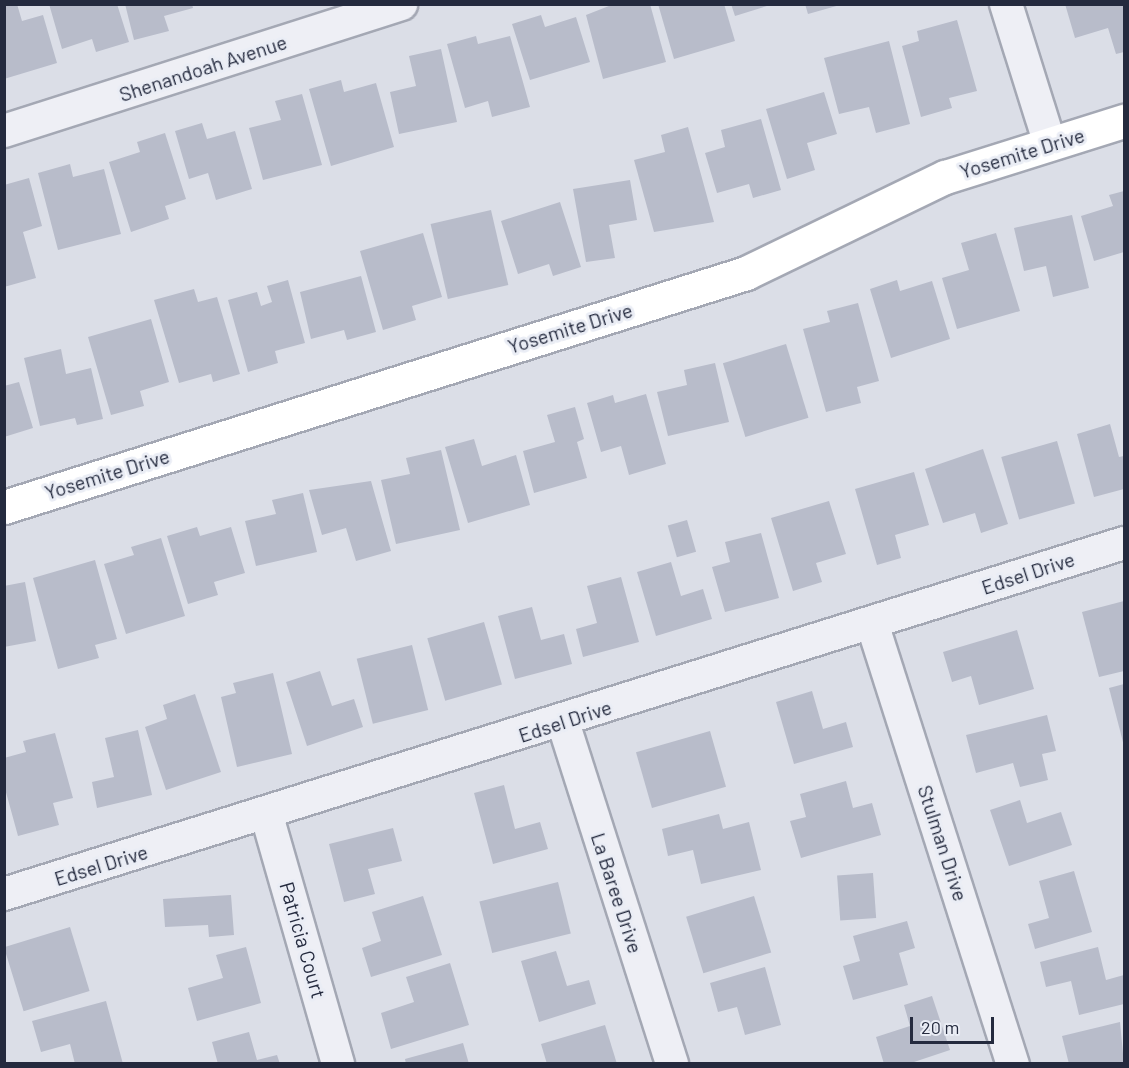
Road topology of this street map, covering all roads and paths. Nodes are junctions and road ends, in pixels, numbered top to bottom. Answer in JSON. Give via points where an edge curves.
{"nodes":[{"id":1,"x":401,"y":4,"type":"edge"},
{"id":2,"x":1006,"y":4,"type":"edge"},
{"id":3,"x":1125,"y":121,"type":"edge"},
{"id":4,"x":4,"y":131,"type":"edge"},
{"id":5,"x":1050,"y":144,"type":"junction"},
{"id":6,"x":4,"y":507,"type":"edge"},
{"id":7,"x":1125,"y":543,"type":"edge"},
{"id":8,"x":872,"y":623,"type":"junction"},
{"id":9,"x":563,"y":722,"type":"junction"},
{"id":10,"x":267,"y":816,"type":"junction"},
{"id":11,"x":4,"y":894,"type":"edge"},
{"id":12,"x":338,"y":1064,"type":"edge"},
{"id":13,"x":672,"y":1064,"type":"edge"},
{"id":14,"x":1013,"y":1064,"type":"edge"}],
"edges":[{"from":1,"to":4,"type":"street","name":"Shenandoah Avenue"},
{"from":2,"to":5,"type":"street"},
{"from":3,"to":5,"type":"street","name":"Yosemite Drive"},
{"from":5,"to":6,"type":"street","name":"Yosemite Drive","via":[[945,177],[746,273]]},
{"from":7,"to":8,"type":"street","name":"Edsel Drive"},
{"from":8,"to":9,"type":"street","name":"Edsel Drive"},
{"from":8,"to":14,"type":"street","name":"Stulman Drive"},
{"from":9,"to":10,"type":"street","name":"Edsel Drive"},
{"from":9,"to":13,"type":"street","name":"La Baree Drive"},
{"from":10,"to":11,"type":"street","name":"Edsel Drive"},
{"from":10,"to":12,"type":"street","name":"Patricia Court"}]}
